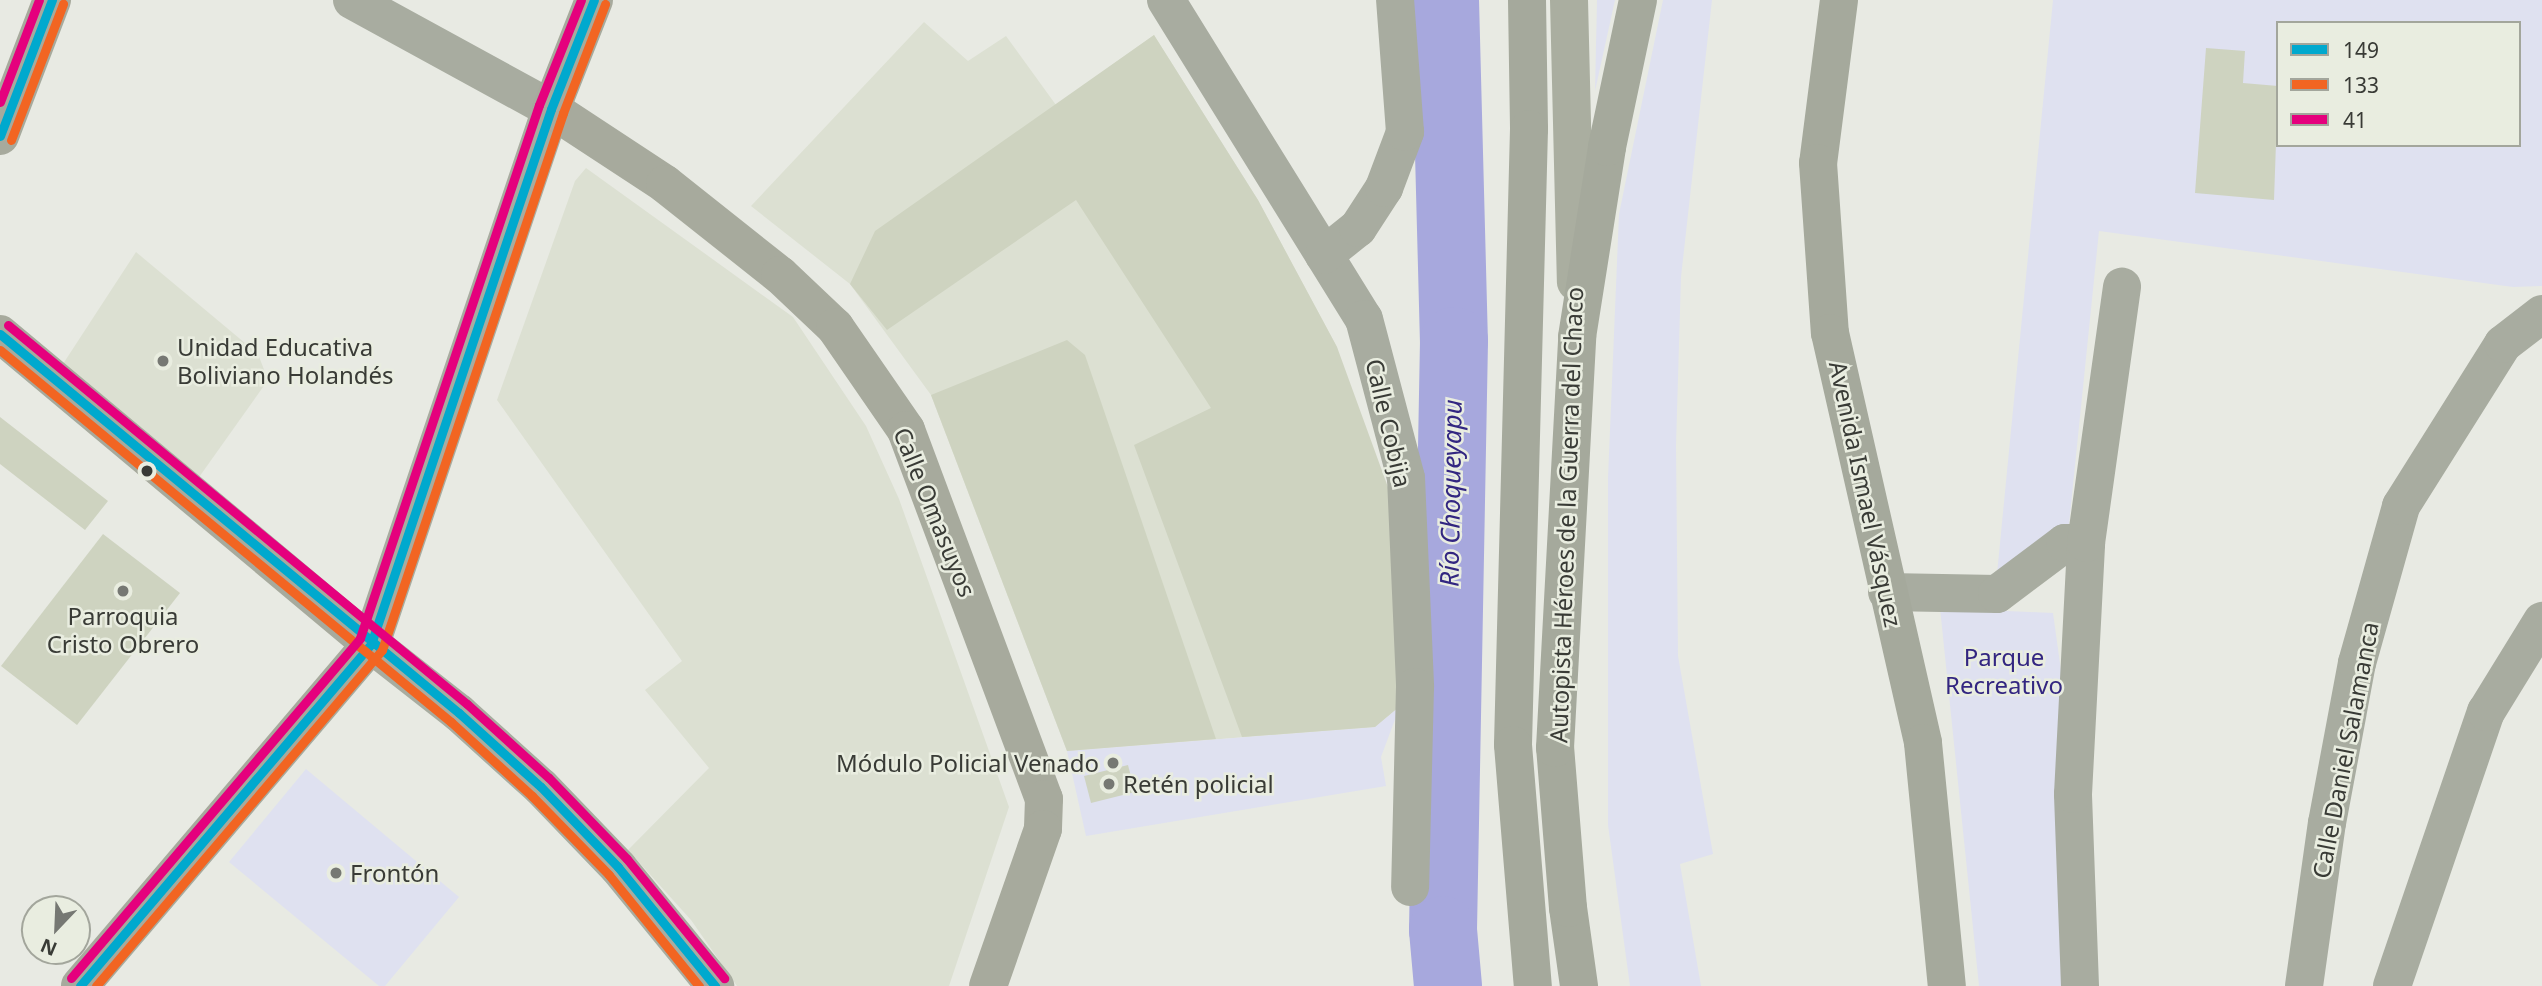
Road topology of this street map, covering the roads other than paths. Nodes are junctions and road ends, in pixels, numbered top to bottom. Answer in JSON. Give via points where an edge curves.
{"nodes":[{"id":1,"x":52,"y":0,"type":"edge"},
{"id":2,"x":352,"y":0,"type":"edge"},
{"id":3,"x":594,"y":0,"type":"edge"},
{"id":4,"x":1166,"y":0,"type":"edge"},
{"id":5,"x":1395,"y":0,"type":"edge"},
{"id":6,"x":1512,"y":0,"type":"edge"},
{"id":7,"x":1527,"y":0,"type":"edge"},
{"id":8,"x":1569,"y":0,"type":"edge"},
{"id":9,"x":1638,"y":0,"type":"edge"},
{"id":10,"x":1839,"y":0,"type":"edge"},
{"id":11,"x":551,"y":109,"type":"junction"},
{"id":12,"x":1529,"y":129,"type":"junction"},
{"id":13,"x":0,"y":136,"type":"edge"},
{"id":14,"x":1324,"y":255,"type":"junction"},
{"id":15,"x":2122,"y":287,"type":"dead end"},
{"id":16,"x":2542,"y":314,"type":"edge"},
{"id":17,"x":0,"y":334,"type":"edge"},
{"id":18,"x":1577,"y":337,"type":"junction"},
{"id":19,"x":2086,"y":544,"type":"junction"},
{"id":20,"x":1887,"y":592,"type":"junction"},
{"id":21,"x":2542,"y":621,"type":"edge"},
{"id":22,"x":371,"y":644,"type":"junction"},
{"id":23,"x":1410,"y":887,"type":"dead end"},
{"id":24,"x":80,"y":986,"type":"edge"},
{"id":25,"x":715,"y":986,"type":"edge"},
{"id":26,"x":988,"y":986,"type":"edge"},
{"id":27,"x":1533,"y":986,"type":"edge"},
{"id":28,"x":1579,"y":986,"type":"edge"},
{"id":29,"x":1947,"y":986,"type":"edge"},
{"id":30,"x":2080,"y":986,"type":"edge"},
{"id":31,"x":2304,"y":986,"type":"edge"},
{"id":32,"x":2392,"y":986,"type":"edge"}],
"edges":[{"from":1,"to":13,"type":"street"},
{"from":2,"to":11,"type":"street","name":"Calle Omasuyos"},
{"from":3,"to":11,"type":"street"},
{"from":4,"to":14,"type":"street","name":"Calle Cobija"},
{"from":5,"to":14,"type":"street","via":[[1405,132],[1384,188],[1358,228]]},
{"from":6,"to":12,"type":"highway"},
{"from":7,"to":12,"type":"highway","name":"Autopista Héroes de la Guerra del Chaco"},
{"from":8,"to":18,"type":"main road","name":"Autopista Héroes de la Guerra del Chaco"},
{"from":9,"to":18,"type":"highway","via":[[1607,146]]},
{"from":10,"to":20,"type":"highway","name":"Avenida Ismael Vásquez","via":[[1818,163],[1830,333]]},
{"from":11,"to":22,"type":"street"},
{"from":11,"to":26,"type":"street","name":"Calle Omasuyos","via":[[664,184],[780,275],[835,327],[906,430],[1044,799],[1043,829]]},
{"from":12,"to":27,"type":"highway","name":"Autopista Héroes de la Guerra del Chaco","via":[[1513,745]]},
{"from":14,"to":23,"type":"street","name":"Calle Cobija","via":[[1364,318],[1406,478],[1415,687]]},
{"from":15,"to":19,"type":"street"},
{"from":16,"to":31,"type":"street","name":"Calle Daniel Salamanca","via":[[2502,344],[2401,506],[2357,663],[2327,823]]},
{"from":17,"to":22,"type":"street"},
{"from":18,"to":28,"type":"highway","name":"Autopista Héroes de la Guerra del Chaco","via":[[1555,748]]},
{"from":19,"to":20,"type":"street","via":[[2065,543],[1997,594]]},
{"from":19,"to":30,"type":"street","via":[[2073,794]]},
{"from":20,"to":29,"type":"highway","name":"Avenida Ismael Vásquez","via":[[1923,743]]},
{"from":21,"to":32,"type":"street","via":[[2486,712]]},
{"from":22,"to":24,"type":"street"},
{"from":22,"to":25,"type":"street","via":[[459,713],[541,787],[618,867]]}]}
